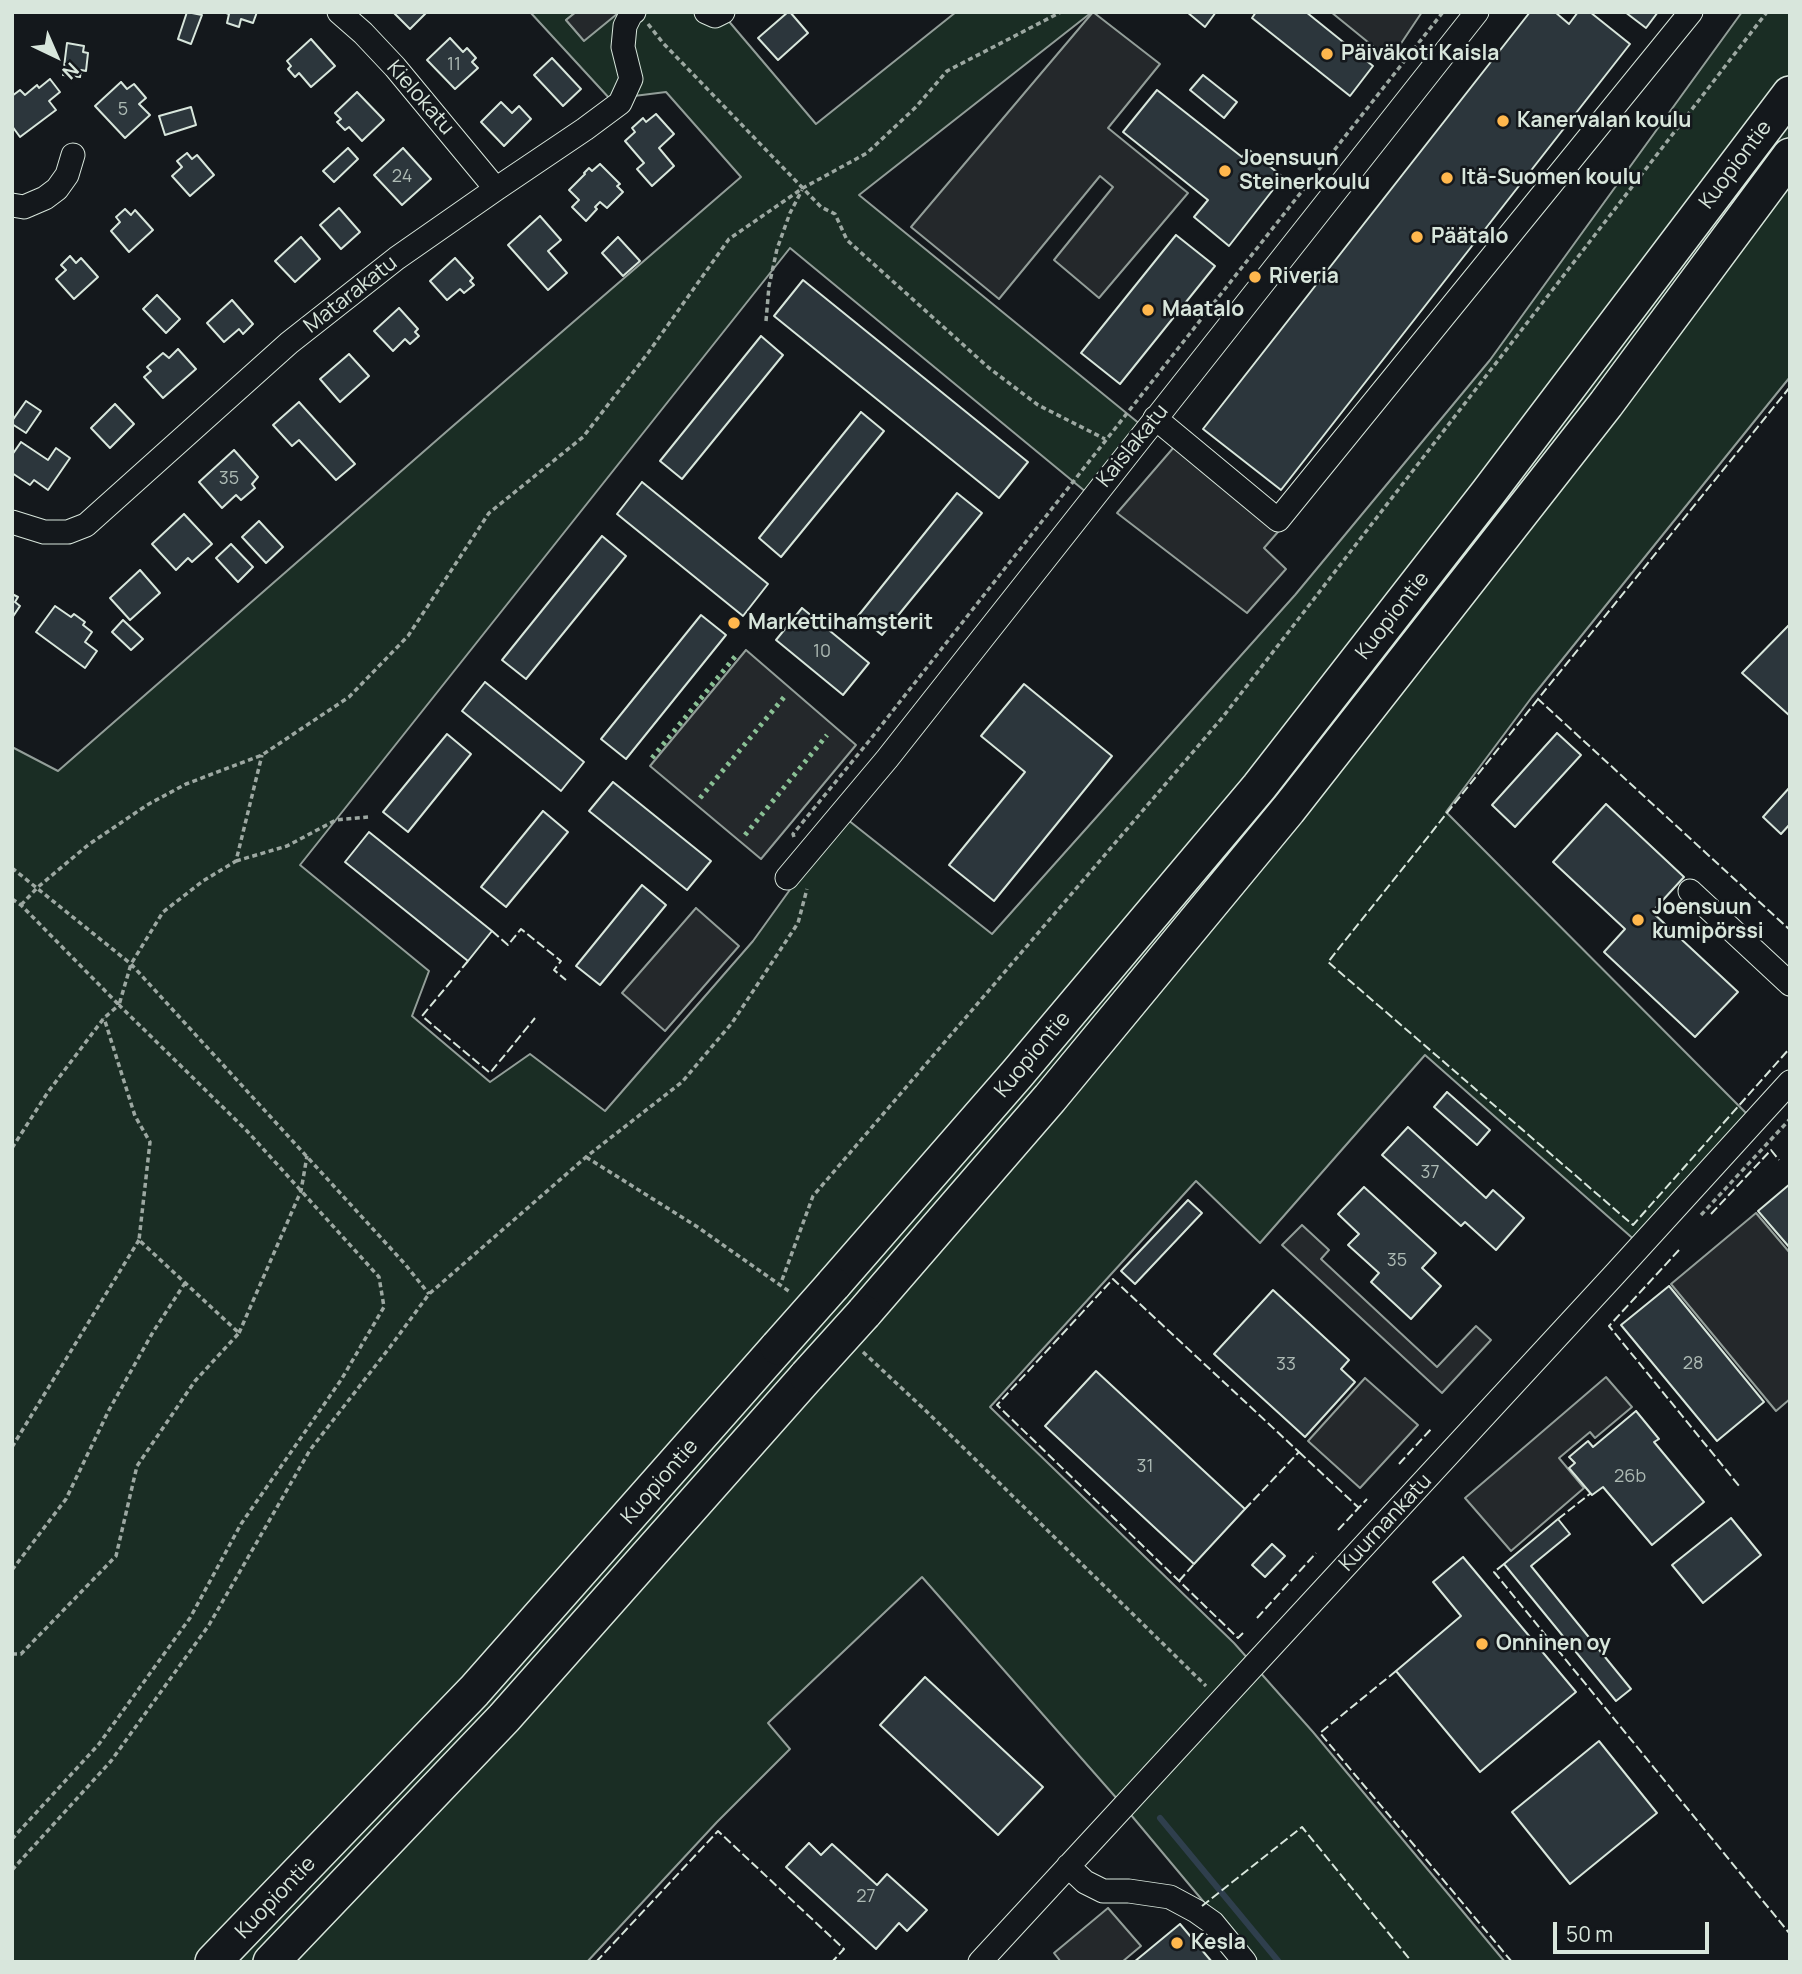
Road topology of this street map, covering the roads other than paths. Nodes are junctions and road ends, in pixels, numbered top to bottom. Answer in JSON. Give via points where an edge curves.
{"nodes":[{"id":1,"x":340,"y":12,"type":"edge"},
{"id":2,"x":706,"y":12,"type":"edge"},
{"id":3,"x":723,"y":12,"type":"edge"},
{"id":4,"x":1477,"y":12,"type":"edge"},
{"id":5,"x":1691,"y":12,"type":"edge"},
{"id":6,"x":640,"y":17,"type":"edge"},
{"id":7,"x":1790,"y":94,"type":"edge"},
{"id":8,"x":73,"y":155,"type":"dead end"},
{"id":9,"x":1790,"y":156,"type":"edge"},
{"id":10,"x":496,"y":188,"type":"junction"},
{"id":11,"x":12,"y":205,"type":"edge"},
{"id":12,"x":1155,"y":418,"type":"junction"},
{"id":13,"x":12,"y":522,"type":"edge"},
{"id":14,"x":787,"y":878,"type":"dead end"},
{"id":15,"x":1690,"y":891,"type":"dead end"},
{"id":16,"x":1790,"y":984,"type":"edge"},
{"id":17,"x":1789,"y":1085,"type":"edge"},
{"id":18,"x":1068,"y":1866,"type":"junction"},
{"id":19,"x":214,"y":1962,"type":"edge"},
{"id":20,"x":271,"y":1962,"type":"edge"},
{"id":21,"x":980,"y":1962,"type":"edge"},
{"id":22,"x":1245,"y":1962,"type":"edge"}],
"edges":[{"from":1,"to":10,"type":"street","name":"Kielokatu","via":[[395,67]]},
{"from":2,"to":3,"type":"street","via":[[715,16]]},
{"from":4,"to":12,"type":"street","name":"Kaislakatu"},
{"from":5,"to":12,"type":"street","via":[[1278,520]]},
{"from":6,"to":10,"type":"street","name":"Matarakatu","via":[[631,14],[625,26],[623,47],[631,79],[620,103]]},
{"from":7,"to":19,"type":"highway","name":"Kuopiontie","bridge":true,"via":[[1267,776],[1017,1074],[474,1691]]},
{"from":8,"to":11,"type":"street","via":[[57,189],[24,207]]},
{"from":9,"to":20,"type":"highway","name":"Kuopiontie","bridge":true,"via":[[1606,404],[1297,800],[1059,1087],[504,1718]]},
{"from":10,"to":13,"type":"street","name":"Matarakatu","via":[[289,343],[86,525],[68,533]]},
{"from":12,"to":14,"type":"street","name":"Kaislakatu"},
{"from":15,"to":16,"type":"street"},
{"from":17,"to":18,"type":"street","name":"Kuurnankatu"},
{"from":18,"to":21,"type":"street","name":"Kuurnankatu"},
{"from":18,"to":22,"type":"street","via":[[1103,1891],[1170,1897],[1213,1923]]}]}
